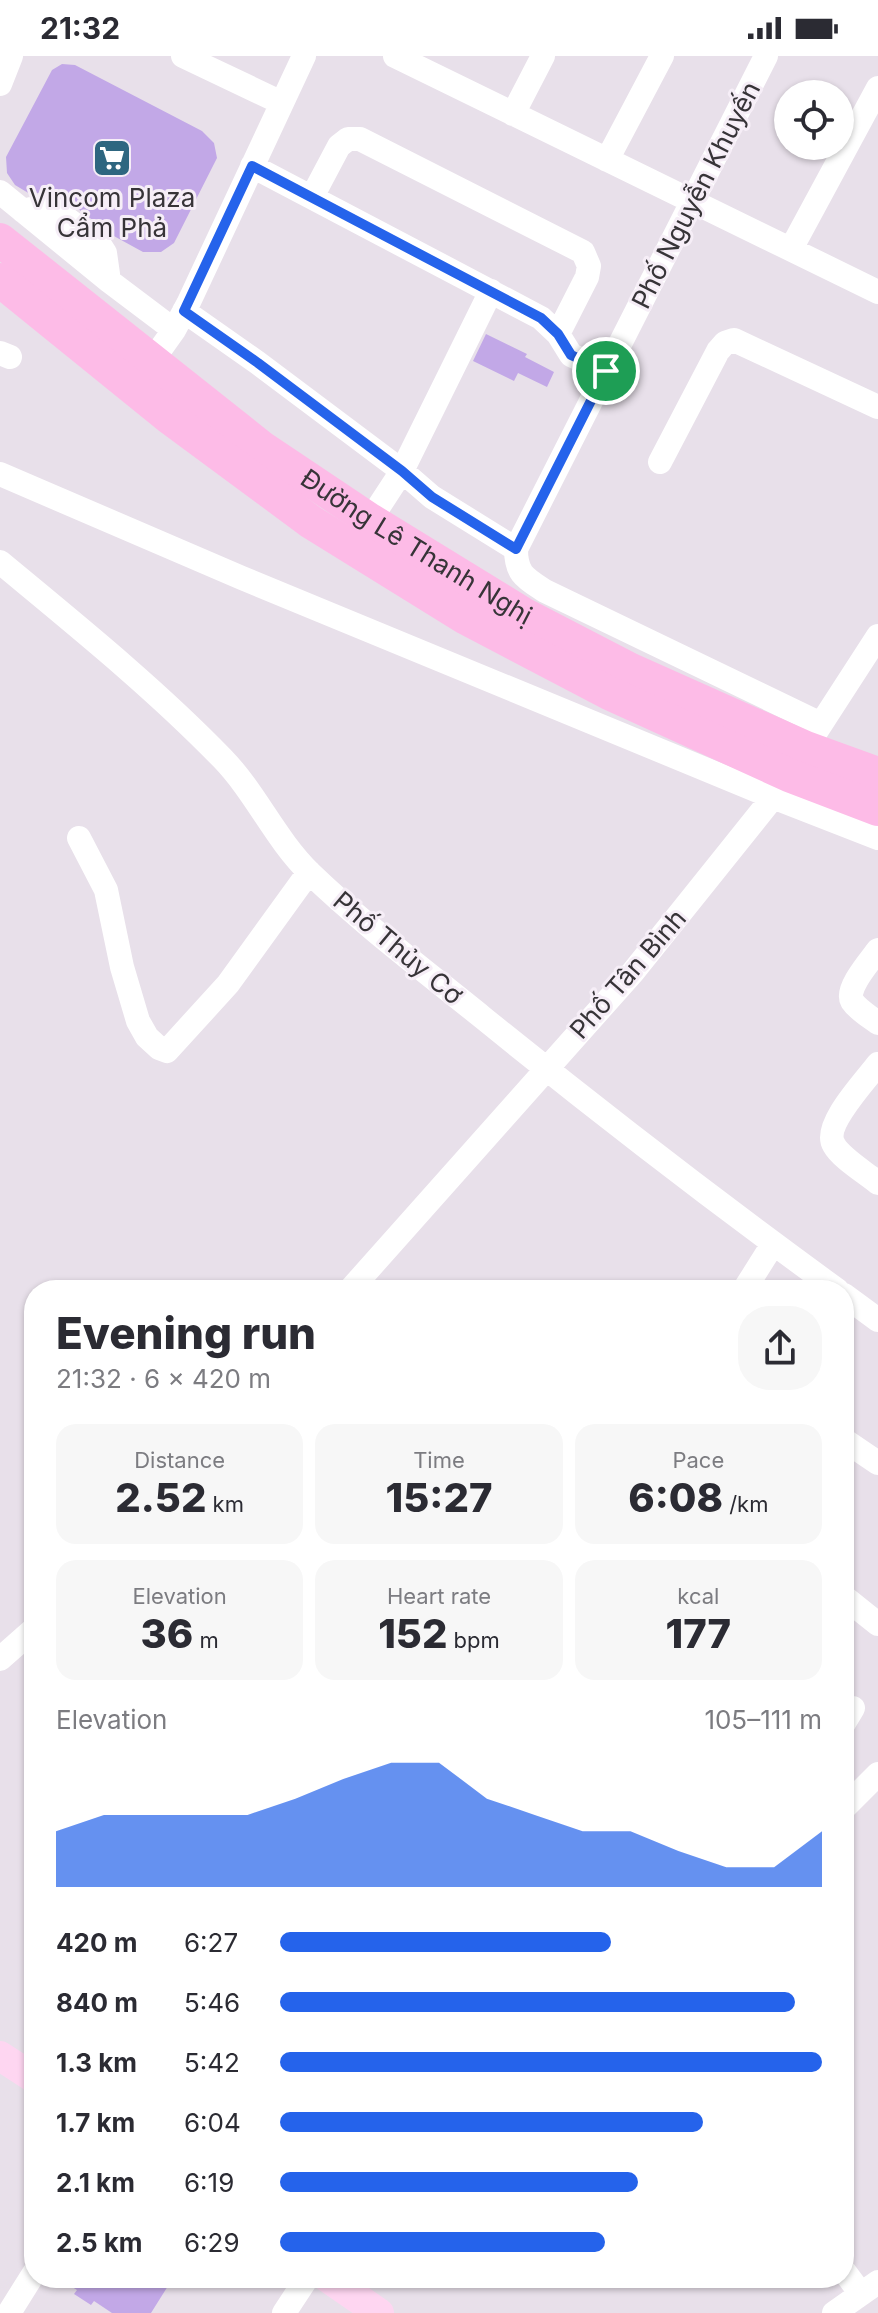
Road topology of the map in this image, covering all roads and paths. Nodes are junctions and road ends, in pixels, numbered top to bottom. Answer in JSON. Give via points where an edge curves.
{"nodes":[{"id":1,"x":11,"y":56,"type":"edge"},
{"id":2,"x":183,"y":56,"type":"edge"},
{"id":3,"x":304,"y":56,"type":"edge"},
{"id":4,"x":395,"y":56,"type":"edge"},
{"id":5,"x":543,"y":56,"type":"edge"},
{"id":6,"x":662,"y":56,"type":"edge"},
{"id":7,"x":766,"y":56,"type":"edge"},
{"id":8,"x":420,"y":62,"type":"edge"},
{"id":9,"x":0,"y":84,"type":"edge"},
{"id":10,"x":878,"y":88,"type":"edge"},
{"id":11,"x":282,"y":103,"type":"junction"},
{"id":12,"x":513,"y":114,"type":"junction"},
{"id":13,"x":607,"y":160,"type":"junction"},
{"id":14,"x":252,"y":166,"type":"junction"},
{"id":15,"x":0,"y":192,"type":"edge"},
{"id":16,"x":312,"y":197,"type":"junction"},
{"id":17,"x":693,"y":202,"type":"junction"},
{"id":18,"x":0,"y":240,"type":"edge"},
{"id":19,"x":791,"y":249,"type":"junction"},
{"id":20,"x":0,"y":280,"type":"edge"},
{"id":21,"x":491,"y":291,"type":"junction"},
{"id":22,"x":878,"y":292,"type":"edge"},
{"id":23,"x":179,"y":321,"type":"junction"},
{"id":24,"x":558,"y":334,"type":"junction"},
{"id":25,"x":152,"y":361,"type":"junction"},
{"id":26,"x":606,"y":371,"type":"junction"},
{"id":27,"x":878,"y":407,"type":"edge"},
{"id":28,"x":660,"y":462,"type":"dead end"},
{"id":29,"x":402,"y":471,"type":"junction"},
{"id":30,"x":0,"y":474,"type":"edge"},
{"id":31,"x":363,"y":535,"type":"junction"},
{"id":32,"x":516,"y":549,"type":"junction"},
{"id":33,"x":0,"y":562,"type":"edge"},
{"id":34,"x":878,"y":636,"type":"edge"},
{"id":35,"x":798,"y":762,"type":"junction"},
{"id":36,"x":878,"y":774,"type":"edge"},
{"id":37,"x":878,"y":809,"type":"edge"},
{"id":38,"x":79,"y":838,"type":"dead end"},
{"id":39,"x":878,"y":838,"type":"edge"},
{"id":40,"x":309,"y":872,"type":"junction"},
{"id":41,"x":878,"y":950,"type":"edge"},
{"id":42,"x":878,"y":1023,"type":"edge"},
{"id":43,"x":878,"y":1064,"type":"edge"},
{"id":44,"x":546,"y":1069,"type":"junction"},
{"id":45,"x":878,"y":1183,"type":"edge"},
{"id":46,"x":773,"y":1244,"type":"junction"},
{"id":47,"x":359,"y":1280,"type":"edge"},
{"id":48,"x":750,"y":1280,"type":"edge"},
{"id":49,"x":823,"y":1280,"type":"edge"},
{"id":50,"x":854,"y":1302,"type":"edge"},
{"id":51,"x":878,"y":1320,"type":"edge"},
{"id":52,"x":854,"y":1447,"type":"edge"},
{"id":53,"x":878,"y":1463,"type":"edge"},
{"id":54,"x":854,"y":1605,"type":"edge"},
{"id":55,"x":878,"y":1624,"type":"edge"},
{"id":56,"x":24,"y":1638,"type":"edge"},
{"id":57,"x":0,"y":1659,"type":"edge"},
{"id":58,"x":878,"y":1774,"type":"edge"},
{"id":59,"x":854,"y":1798,"type":"edge"},
{"id":60,"x":0,"y":2056,"type":"edge"},
{"id":61,"x":24,"y":2072,"type":"edge"},
{"id":62,"x":25,"y":2288,"type":"edge"},
{"id":63,"x":315,"y":2288,"type":"edge"},
{"id":64,"x":340,"y":2288,"type":"edge"},
{"id":65,"x":869,"y":2288,"type":"edge"},
{"id":66,"x":9,"y":2313,"type":"edge"},
{"id":67,"x":284,"y":2313,"type":"edge"},
{"id":68,"x":379,"y":2313,"type":"edge"},
{"id":69,"x":834,"y":2313,"type":"edge"}],
"edges":[{"from":1,"to":9,"type":"street"},
{"from":2,"to":11,"type":"street"},
{"from":3,"to":11,"type":"street"},
{"from":4,"to":8,"type":"street"},
{"from":5,"to":12,"type":"street"},
{"from":6,"to":13,"type":"street"},
{"from":7,"to":17,"type":"street","name":"Phố Nguyễn Khuyến"},
{"from":8,"to":12,"type":"street"},
{"from":10,"to":19,"type":"street"},
{"from":11,"to":14,"type":"street"},
{"from":12,"to":13,"type":"street"},
{"from":13,"to":17,"type":"street"},
{"from":14,"to":16,"type":"street"},
{"from":14,"to":23,"type":"street"},
{"from":15,"to":23,"type":"street","via":[[23,211],[44,206],[55,210],[98,242],[109,281]]},
{"from":16,"to":21,"type":"street"},
{"from":16,"to":24,"type":"street","via":[[339,146],[360,139],[583,252],[587,277]]},
{"from":17,"to":19,"type":"street"},
{"from":17,"to":26,"type":"street","name":"Phố Nguyễn Khuyến"},
{"from":18,"to":25,"type":"highway","name":"Đường Lê Thanh Nghị"},
{"from":19,"to":22,"type":"street"},
{"from":20,"to":31,"type":"highway","name":"Đường Lê Thanh Nghị","via":[[169,417],[311,522]]},
{"from":21,"to":24,"type":"street","via":[[541,318]]},
{"from":21,"to":29,"type":"street"},
{"from":23,"to":25,"type":"street"},
{"from":23,"to":29,"type":"street","via":[[258,363]]},
{"from":24,"to":26,"type":"street","via":[[571,355]]},
{"from":25,"to":31,"type":"highway","name":"Đường Lê Thanh Nghị"},
{"from":26,"to":32,"type":"street","name":"Phố Nguyễn Khuyến"},
{"from":27,"to":28,"type":"street","via":[[734,340],[718,351]]},
{"from":29,"to":31,"type":"street"},
{"from":29,"to":32,"type":"street","via":[[432,497]]},
{"from":30,"to":35,"type":"street","via":[[242,578]]},
{"from":31,"to":35,"type":"highway","name":"Đường Lê Thanh Nghị","via":[[631,670]]},
{"from":32,"to":35,"type":"street","via":[[519,571],[528,580]]},
{"from":33,"to":40,"type":"street","name":"Phố Thủy Cơ","via":[[119,660],[221,757]]},
{"from":34,"to":35,"type":"street","name":"Phố Tân Bình"},
{"from":35,"to":36,"type":"highway","name":"Đường Lê Thanh Nghị"},
{"from":35,"to":37,"type":"highway","name":"Đường Lê Thanh Nghị"},
{"from":35,"to":39,"type":"street"},
{"from":35,"to":44,"type":"street","name":"Phố Tân Bình","via":[[633,972]]},
{"from":38,"to":40,"type":"street","via":[[106,890],[138,1021],[147,1037],[167,1051],[228,984]]},
{"from":40,"to":44,"type":"street","name":"Phố Thủy Cơ"},
{"from":41,"to":42,"type":"street","via":[[850,996]]},
{"from":43,"to":45,"type":"street","via":[[838,1119],[831,1138],[844,1156]]},
{"from":44,"to":46,"type":"street","name":"Phố Thủy Cơ"},
{"from":44,"to":47,"type":"street","name":"Phố Tân Bình"},
{"from":46,"to":48,"type":"street"},
{"from":46,"to":49,"type":"street","name":"Phố Thủy Cơ"},
{"from":50,"to":51,"type":"street"},
{"from":52,"to":53,"type":"street"},
{"from":54,"to":55,"type":"street"},
{"from":56,"to":57,"type":"street"},
{"from":58,"to":59,"type":"street"},
{"from":60,"to":61,"type":"main road"},
{"from":62,"to":66,"type":"street"},
{"from":63,"to":67,"type":"street"},
{"from":64,"to":68,"type":"main road"},
{"from":65,"to":69,"type":"street"}]}
